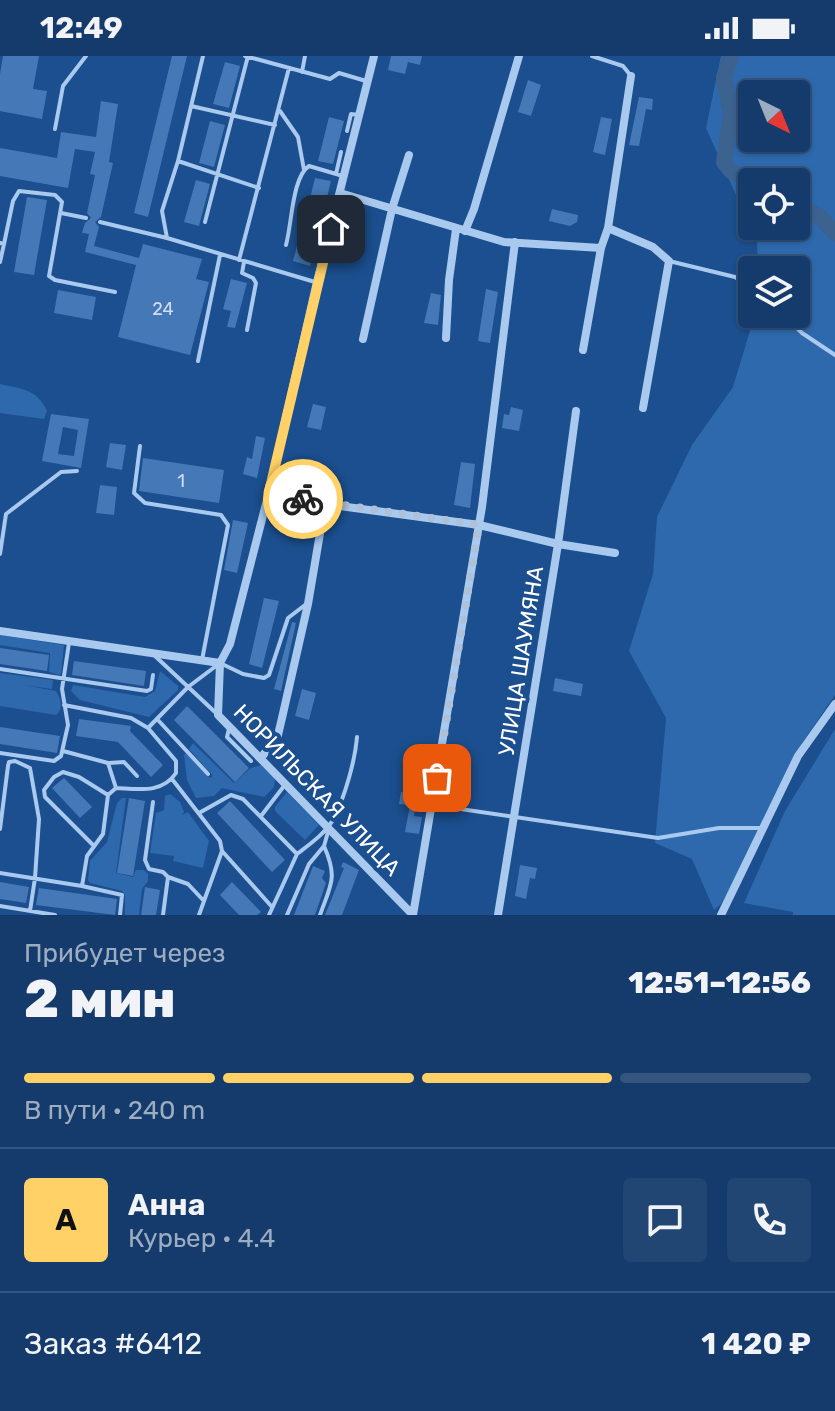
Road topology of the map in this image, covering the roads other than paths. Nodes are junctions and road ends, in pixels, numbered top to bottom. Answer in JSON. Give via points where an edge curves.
{"nodes":[{"id":1,"x":86,"y":56,"type":"edge"},
{"id":2,"x":203,"y":56,"type":"edge"},
{"id":3,"x":247,"y":56,"type":"edge"},
{"id":4,"x":305,"y":56,"type":"edge"},
{"id":5,"x":374,"y":56,"type":"edge"},
{"id":6,"x":519,"y":56,"type":"edge"},
{"id":7,"x":592,"y":56,"type":"edge"},
{"id":8,"x":289,"y":68,"type":"junction"},
{"id":9,"x":302,"y":72,"type":"junction"},
{"id":10,"x":631,"y":76,"type":"joint"},
{"id":11,"x":368,"y":81,"type":"junction"},
{"id":12,"x":191,"y":106,"type":"junction"},
{"id":13,"x":279,"y":110,"type":"junction"},
{"id":14,"x":234,"y":115,"type":"junction"},
{"id":15,"x":359,"y":115,"type":"junction"},
{"id":16,"x":275,"y":125,"type":"junction"},
{"id":17,"x":55,"y":129,"type":"dead end"},
{"id":18,"x":347,"y":131,"type":"dead end"},
{"id":19,"x":341,"y":152,"type":"dead end"},
{"id":20,"x":409,"y":155,"type":"dead end"},
{"id":21,"x":178,"y":161,"type":"junction"},
{"id":22,"x":304,"y":170,"type":"junction"},
{"id":23,"x":217,"y":175,"type":"junction"},
{"id":24,"x":340,"y":175,"type":"junction"},
{"id":25,"x":259,"y":188,"type":"junction"},
{"id":26,"x":340,"y":193,"type":"junction"},
{"id":27,"x":392,"y":209,"type":"junction"},
{"id":28,"x":60,"y":213,"type":"junction"},
{"id":29,"x":86,"y":218,"type":"dead end"},
{"id":30,"x":100,"y":222,"type":"dead end"},
{"id":31,"x":205,"y":222,"type":"dead end"},
{"id":32,"x":608,"y":228,"type":"junction"},
{"id":33,"x":460,"y":230,"type":"junction"},
{"id":34,"x":167,"y":238,"type":"junction"},
{"id":35,"x":515,"y":242,"type":"junction"},
{"id":36,"x":2,"y":243,"type":"edge"},
{"id":37,"x":286,"y":245,"type":"dead end"},
{"id":38,"x":601,"y":248,"type":"junction"},
{"id":39,"x":220,"y":255,"type":"junction"},
{"id":40,"x":242,"y":261,"type":"junction"},
{"id":41,"x":669,"y":261,"type":"junction"},
{"id":42,"x":0,"y":262,"type":"edge"},
{"id":43,"x":738,"y":279,"type":"edge"},
{"id":44,"x":317,"y":282,"type":"junction"},
{"id":45,"x":115,"y":292,"type":"dead end"},
{"id":46,"x":797,"y":328,"type":"edge"},
{"id":47,"x":247,"y":330,"type":"dead end"},
{"id":48,"x":446,"y":338,"type":"dead end"},
{"id":49,"x":363,"y":339,"type":"dead end"},
{"id":50,"x":583,"y":350,"type":"dead end"},
{"id":51,"x":835,"y":355,"type":"edge"},
{"id":52,"x":198,"y":361,"type":"dead end"},
{"id":53,"x":643,"y":408,"type":"dead end"},
{"id":54,"x":576,"y":411,"type":"dead end"},
{"id":55,"x":140,"y":446,"type":"dead end"},
{"id":56,"x":77,"y":471,"type":"dead end"},
{"id":57,"x":269,"y":492,"type":"junction"},
{"id":58,"x":325,"y":504,"type":"junction"},
{"id":59,"x":1,"y":509,"type":"edge"},
{"id":60,"x":6,"y":514,"type":"junction"},
{"id":61,"x":479,"y":525,"type":"junction"},
{"id":62,"x":558,"y":544,"type":"junction"},
{"id":63,"x":615,"y":553,"type":"dead end"},
{"id":64,"x":0,"y":554,"type":"edge"},
{"id":65,"x":308,"y":604,"type":"junction"},
{"id":66,"x":0,"y":631,"type":"edge"},
{"id":67,"x":69,"y":643,"type":"junction"},
{"id":68,"x":152,"y":653,"type":"junction"},
{"id":69,"x":202,"y":660,"type":"junction"},
{"id":70,"x":220,"y":663,"type":"junction"},
{"id":71,"x":0,"y":669,"type":"edge"},
{"id":72,"x":153,"y":675,"type":"dead end"},
{"id":73,"x":64,"y":679,"type":"junction"},
{"id":74,"x":188,"y":687,"type":"junction"},
{"id":75,"x":835,"y":704,"type":"edge"},
{"id":76,"x":64,"y":705,"type":"junction"},
{"id":77,"x":218,"y":715,"type":"junction"},
{"id":78,"x":157,"y":719,"type":"junction"},
{"id":79,"x":230,"y":727,"type":"junction"},
{"id":80,"x":148,"y":728,"type":"junction"},
{"id":81,"x":357,"y":737,"type":"dead end"},
{"id":82,"x":63,"y":751,"type":"junction"},
{"id":83,"x":0,"y":753,"type":"edge"},
{"id":84,"x":261,"y":758,"type":"junction"},
{"id":85,"x":251,"y":761,"type":"dead end"},
{"id":86,"x":108,"y":763,"type":"junction"},
{"id":87,"x":208,"y":774,"type":"dead end"},
{"id":88,"x":137,"y":776,"type":"dead end"},
{"id":89,"x":172,"y":779,"type":"junction"},
{"id":90,"x":285,"y":784,"type":"junction"},
{"id":91,"x":116,"y":788,"type":"junction"},
{"id":92,"x":108,"y":795,"type":"junction"},
{"id":93,"x":153,"y":802,"type":"dead end"},
{"id":94,"x":433,"y":805,"type":"junction"},
{"id":95,"x":199,"y":813,"type":"junction"},
{"id":96,"x":514,"y":815,"type":"junction"},
{"id":97,"x":261,"y":816,"type":"junction"},
{"id":98,"x":764,"y":828,"type":"junction"},
{"id":99,"x":0,"y":829,"type":"edge"},
{"id":100,"x":328,"y":829,"type":"junction"},
{"id":101,"x":94,"y":846,"type":"junction"},
{"id":102,"x":324,"y":846,"type":"junction"},
{"id":103,"x":222,"y":851,"type":"junction"},
{"id":104,"x":297,"y":854,"type":"junction"},
{"id":105,"x":0,"y":873,"type":"edge"},
{"id":106,"x":168,"y":877,"type":"junction"},
{"id":107,"x":35,"y":878,"type":"junction"},
{"id":108,"x":82,"y":886,"type":"junction"},
{"id":109,"x":203,"y":900,"type":"junction"},
{"id":110,"x":0,"y":906,"type":"edge"},
{"id":111,"x":272,"y":907,"type":"junction"},
{"id":112,"x":30,"y":911,"type":"junction"},
{"id":113,"x":55,"y":915,"type":"edge"},
{"id":114,"x":120,"y":915,"type":"edge"},
{"id":115,"x":163,"y":915,"type":"edge"},
{"id":116,"x":200,"y":915,"type":"edge"},
{"id":117,"x":269,"y":915,"type":"edge"},
{"id":118,"x":287,"y":915,"type":"edge"},
{"id":119,"x":320,"y":915,"type":"edge"},
{"id":120,"x":413,"y":915,"type":"edge"},
{"id":121,"x":498,"y":915,"type":"edge"},
{"id":122,"x":721,"y":915,"type":"edge"}],
"edges":[{"from":1,"to":17,"type":"lane","via":[[63,86]]},
{"from":2,"to":12,"type":"lane"},
{"from":3,"to":8,"type":"lane"},
{"from":3,"to":14,"type":"lane"},
{"from":4,"to":9,"type":"lane"},
{"from":5,"to":11,"type":"street","name":"НОРИЛЬСКАЯ УЛИЦА"},
{"from":6,"to":33,"type":"street","via":[[474,209]]},
{"from":7,"to":10,"type":"lane","via":[[623,66]]},
{"from":8,"to":9,"type":"lane"},
{"from":8,"to":13,"type":"lane"},
{"from":9,"to":11,"type":"lane","via":[[330,79],[339,73]]},
{"from":10,"to":32,"type":"street"},
{"from":11,"to":15,"type":"street","name":"НОРИЛЬСКАЯ УЛИЦА"},
{"from":12,"to":14,"type":"lane"},
{"from":12,"to":21,"type":"lane"},
{"from":13,"to":16,"type":"lane"},
{"from":13,"to":22,"type":"lane","via":[[298,137]]},
{"from":14,"to":16,"type":"lane"},
{"from":14,"to":23,"type":"lane"},
{"from":15,"to":18,"type":"lane","via":[[351,114]]},
{"from":15,"to":24,"type":"street","name":"НОРИЛЬСКАЯ УЛИЦА"},
{"from":16,"to":25,"type":"lane"},
{"from":19,"to":24,"type":"lane"},
{"from":20,"to":27,"type":"street"},
{"from":21,"to":23,"type":"lane"},
{"from":21,"to":34,"type":"lane","via":[[162,211]]},
{"from":22,"to":24,"type":"lane","via":[[309,166]]},
{"from":22,"to":37,"type":"lane"},
{"from":23,"to":25,"type":"lane"},
{"from":23,"to":31,"type":"lane"},
{"from":24,"to":26,"type":"street","name":"НОРИЛЬСКАЯ УЛИЦА"},
{"from":25,"to":40,"type":"lane"},
{"from":26,"to":27,"type":"street"},
{"from":26,"to":44,"type":"street","name":"НОРИЛЬСКАЯ УЛИЦА"},
{"from":27,"to":33,"type":"street"},
{"from":27,"to":49,"type":"street"},
{"from":28,"to":29,"type":"lane"},
{"from":28,"to":36,"type":"lane","via":[[58,197],[19,191]]},
{"from":28,"to":45,"type":"lane","via":[[49,276]]},
{"from":30,"to":34,"type":"lane"},
{"from":32,"to":38,"type":"street"},
{"from":32,"to":41,"type":"street","via":[[653,247]]},
{"from":33,"to":35,"type":"street"},
{"from":33,"to":48,"type":"street","via":[[449,280]]},
{"from":34,"to":39,"type":"lane"},
{"from":35,"to":38,"type":"street"},
{"from":35,"to":61,"type":"street"},
{"from":36,"to":42,"type":"lane"},
{"from":38,"to":50,"type":"street"},
{"from":39,"to":40,"type":"lane"},
{"from":39,"to":52,"type":"lane"},
{"from":40,"to":44,"type":"lane"},
{"from":40,"to":47,"type":"lane","via":[[242,273],[256,283]]},
{"from":41,"to":43,"type":"lane"},
{"from":41,"to":53,"type":"street"},
{"from":44,"to":57,"type":"street","name":"НОРИЛЬСКАЯ УЛИЦА"},
{"from":46,"to":51,"type":"lane"},
{"from":54,"to":62,"type":"street","name":"УЛИЦА ШАУМЯНА"},
{"from":55,"to":69,"type":"lane","via":[[134,493],[145,503],[221,515],[228,525]]},
{"from":56,"to":60,"type":"lane","via":[[61,472]]},
{"from":57,"to":58,"type":"street"},
{"from":57,"to":70,"type":"street","name":"НОРИЛЬСКАЯ УЛИЦА","via":[[230,644]]},
{"from":58,"to":61,"type":"street"},
{"from":58,"to":65,"type":"street"},
{"from":59,"to":60,"type":"lane"},
{"from":60,"to":64,"type":"lane"},
{"from":61,"to":62,"type":"street"},
{"from":61,"to":94,"type":"street"},
{"from":62,"to":63,"type":"street"},
{"from":62,"to":96,"type":"street","name":"УЛИЦА ШАУМЯНА"},
{"from":65,"to":70,"type":"lane","via":[[288,618],[269,675],[243,674]]},
{"from":65,"to":84,"type":"street","via":[[278,735]]},
{"from":66,"to":67,"type":"street"},
{"from":67,"to":68,"type":"street"},
{"from":67,"to":73,"type":"lane"},
{"from":68,"to":69,"type":"street"},
{"from":68,"to":74,"type":"lane"},
{"from":69,"to":70,"type":"street"},
{"from":70,"to":74,"type":"lane"},
{"from":70,"to":77,"type":"street","name":"НОРИЛЬСКАЯ УЛИЦА"},
{"from":71,"to":73,"type":"lane"},
{"from":72,"to":73,"type":"lane","via":[[147,691]]},
{"from":73,"to":76,"type":"lane"},
{"from":74,"to":77,"type":"lane"},
{"from":74,"to":78,"type":"lane"},
{"from":75,"to":98,"type":"street","via":[[798,756]]},
{"from":76,"to":80,"type":"lane","via":[[131,718]]},
{"from":76,"to":82,"type":"lane","via":[[68,725]]},
{"from":77,"to":79,"type":"street","name":"НОРИЛЬСКАЯ УЛИЦА"},
{"from":78,"to":80,"type":"lane"},
{"from":78,"to":87,"type":"lane"},
{"from":79,"to":84,"type":"street","name":"НОРИЛЬСКАЯ УЛИЦА"},
{"from":79,"to":85,"type":"lane","via":[[227,737]]},
{"from":80,"to":89,"type":"lane","via":[[176,761]]},
{"from":81,"to":100,"type":"lane"},
{"from":82,"to":83,"type":"lane","via":[[54,761]]},
{"from":82,"to":86,"type":"lane"},
{"from":84,"to":90,"type":"street","name":"НОРИЛЬСКАЯ УЛИЦА"},
{"from":86,"to":88,"type":"lane","via":[[124,762]]},
{"from":86,"to":91,"type":"lane"},
{"from":89,"to":91,"type":"lane","via":[[150,789]]},
{"from":89,"to":95,"type":"lane"},
{"from":90,"to":97,"type":"lane"},
{"from":90,"to":100,"type":"street","name":"НОРИЛЬСКАЯ УЛИЦА"},
{"from":91,"to":92,"type":"lane"},
{"from":92,"to":101,"type":"lane","via":[[103,834]]},
{"from":92,"to":101,"type":"lane","via":[[63,772],[44,790]]},
{"from":93,"to":106,"type":"lane","via":[[146,867]]},
{"from":94,"to":96,"type":"lane"},
{"from":94,"to":120,"type":"street"},
{"from":95,"to":97,"type":"lane","via":[[231,795]]},
{"from":95,"to":103,"type":"lane"},
{"from":96,"to":98,"type":"lane","via":[[658,838],[719,828]]},
{"from":96,"to":121,"type":"street","name":"УЛИЦА ШАУМЯНА"},
{"from":97,"to":104,"type":"lane"},
{"from":98,"to":122,"type":"street"},
{"from":99,"to":107,"type":"lane","via":[[8,766],[15,761],[30,768],[34,779],[39,819]]},
{"from":100,"to":102,"type":"lane"},
{"from":100,"to":104,"type":"lane"},
{"from":100,"to":120,"type":"street","name":"НОРИЛЬСКАЯ УЛИЦА"},
{"from":101,"to":108,"type":"lane","via":[[85,862]]},
{"from":102,"to":118,"type":"lane","via":[[309,864]]},
{"from":102,"to":119,"type":"lane","via":[[333,878]]},
{"from":103,"to":109,"type":"lane"},
{"from":103,"to":111,"type":"lane"},
{"from":104,"to":111,"type":"lane"},
{"from":105,"to":107,"type":"lane"},
{"from":106,"to":109,"type":"lane","via":[[188,884]]},
{"from":106,"to":115,"type":"lane"},
{"from":107,"to":108,"type":"lane"},
{"from":107,"to":112,"type":"lane"},
{"from":108,"to":114,"type":"lane","via":[[119,893]]},
{"from":109,"to":116,"type":"lane"},
{"from":110,"to":112,"type":"lane"},
{"from":111,"to":117,"type":"lane"},
{"from":112,"to":113,"type":"lane"}]}
